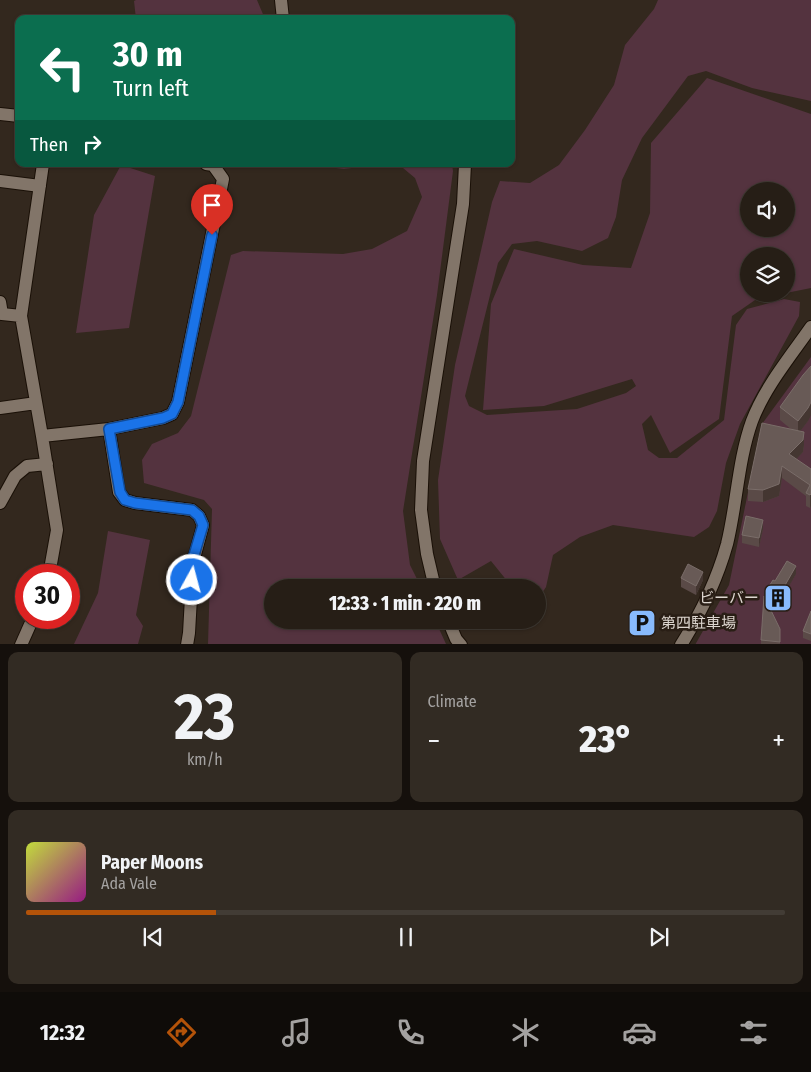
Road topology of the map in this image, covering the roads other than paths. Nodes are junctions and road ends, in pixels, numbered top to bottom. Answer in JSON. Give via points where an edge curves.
{"nodes":[{"id":1,"x":281,"y":0,"type":"edge"},
{"id":2,"x":283,"y":15,"type":"edge"},
{"id":3,"x":0,"y":114,"type":"edge"},
{"id":4,"x":15,"y":116,"type":"edge"},
{"id":5,"x":43,"y":167,"type":"edge"},
{"id":6,"x":215,"y":167,"type":"edge"},
{"id":7,"x":465,"y":167,"type":"edge"},
{"id":8,"x":0,"y":181,"type":"edge"},
{"id":9,"x":40,"y":186,"type":"junction"},
{"id":10,"x":0,"y":302,"type":"edge"},
{"id":11,"x":21,"y":316,"type":"junction"},
{"id":12,"x":811,"y":327,"type":"edge"},
{"id":13,"x":36,"y":403,"type":"junction"},
{"id":14,"x":0,"y":408,"type":"edge"},
{"id":15,"x":109,"y":429,"type":"junction"},
{"id":16,"x":42,"y":436,"type":"junction"},
{"id":17,"x":47,"y":464,"type":"junction"},
{"id":18,"x":0,"y":504,"type":"edge"},
{"id":19,"x":51,"y":564,"type":"edge"},
{"id":20,"x":433,"y":579,"type":"edge"},
{"id":21,"x":28,"y":629,"type":"edge"},
{"id":22,"x":452,"y":629,"type":"edge"},
{"id":23,"x":21,"y":644,"type":"edge"},
{"id":24,"x":187,"y":644,"type":"edge"},
{"id":25,"x":461,"y":644,"type":"edge"},
{"id":26,"x":681,"y":644,"type":"edge"}],
"edges":[{"from":1,"to":2,"type":"street"},
{"from":3,"to":4,"type":"street"},
{"from":5,"to":9,"type":"street"},
{"from":6,"to":15,"type":"street","via":[[224,179],[178,402],[172,414],[163,418]]},
{"from":7,"to":20,"type":"street","via":[[464,204],[424,461],[421,510]]},
{"from":8,"to":9,"type":"street"},
{"from":9,"to":11,"type":"street"},
{"from":10,"to":11,"type":"street","via":[[2,314]]},
{"from":11,"to":13,"type":"street"},
{"from":12,"to":26,"type":"street","via":[[769,388],[753,419],[744,447],[727,543],[715,582]]},
{"from":13,"to":14,"type":"street"},
{"from":13,"to":16,"type":"street"},
{"from":15,"to":16,"type":"street"},
{"from":15,"to":24,"type":"street","via":[[120,492],[125,500],[192,510],[203,525],[192,562]]},
{"from":16,"to":17,"type":"street"},
{"from":17,"to":18,"type":"street","via":[[27,466],[15,476]]},
{"from":17,"to":19,"type":"street","via":[[57,530]]},
{"from":21,"to":23,"type":"street"},
{"from":22,"to":25,"type":"street"}]}
